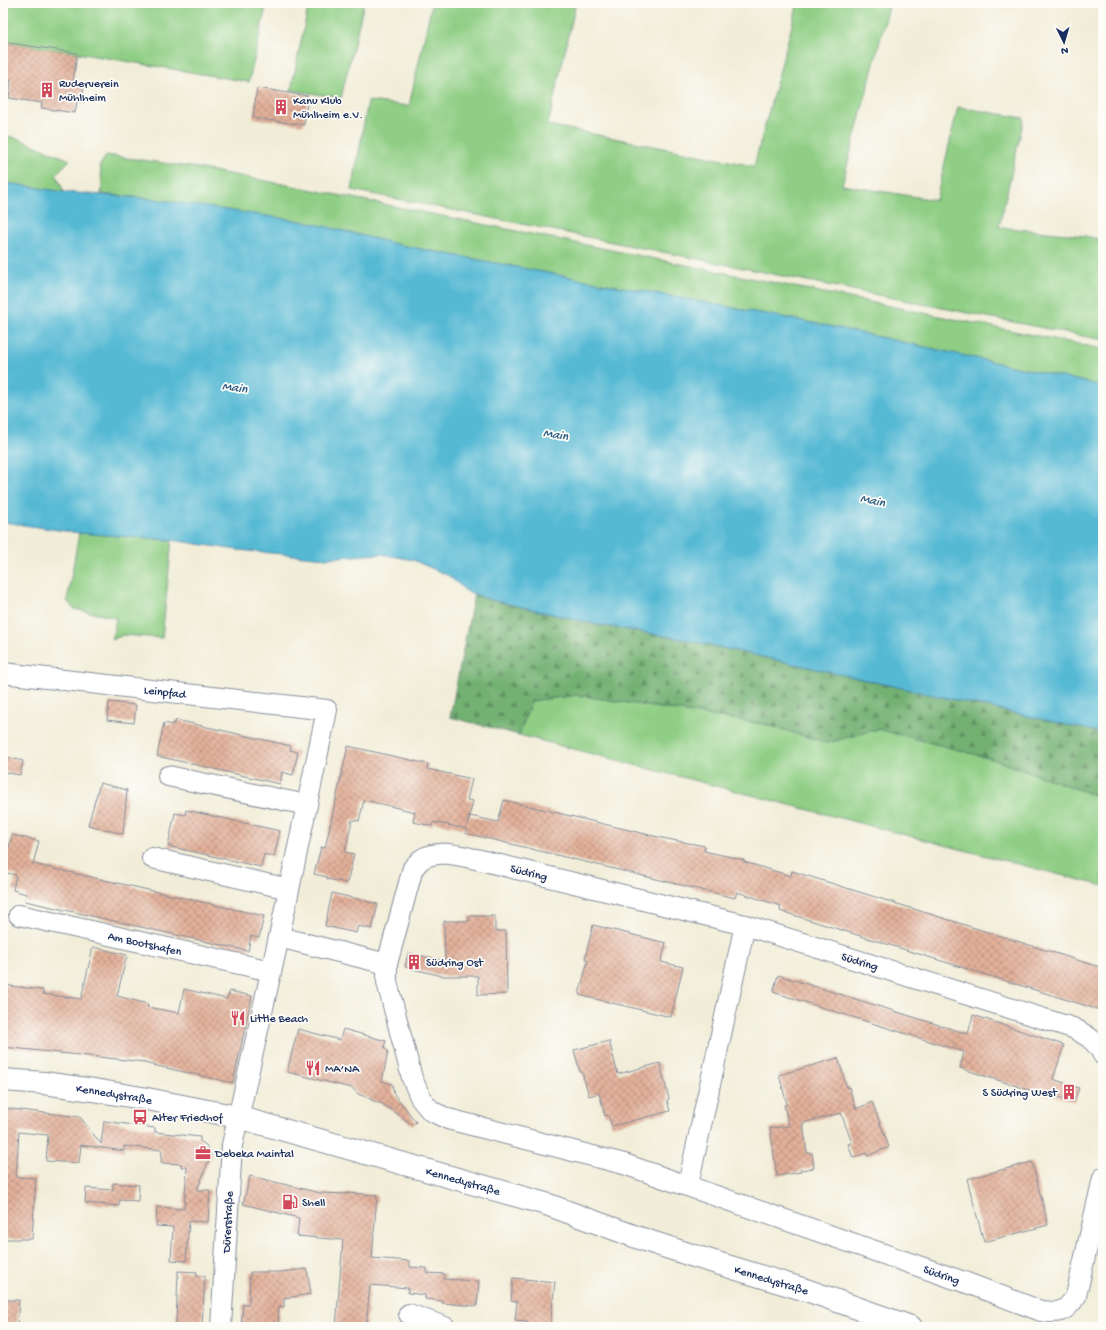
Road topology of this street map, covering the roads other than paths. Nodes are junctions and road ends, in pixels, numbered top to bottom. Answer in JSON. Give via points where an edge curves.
{"nodes":[{"id":1,"x":3,"y":673,"type":"edge"},
{"id":2,"x":168,"y":776,"type":"dead end"},
{"id":3,"x":307,"y":805,"type":"junction"},
{"id":4,"x":152,"y":858,"type":"dead end"},
{"id":5,"x":289,"y":889,"type":"junction"},
{"id":6,"x":19,"y":915,"type":"dead end"},
{"id":7,"x":745,"y":925,"type":"junction"},
{"id":8,"x":279,"y":937,"type":"junction"},
{"id":9,"x":387,"y":964,"type":"junction"},
{"id":10,"x":271,"y":971,"type":"junction"},
{"id":11,"x":1103,"y":1055,"type":"edge"},
{"id":12,"x":3,"y":1080,"type":"edge"},
{"id":13,"x":238,"y":1117,"type":"junction"},
{"id":14,"x":1103,"y":1178,"type":"edge"},
{"id":15,"x":688,"y":1185,"type":"junction"},
{"id":16,"x":409,"y":1314,"type":"dead end"},
{"id":17,"x":221,"y":1327,"type":"edge"},
{"id":18,"x":445,"y":1327,"type":"edge"},
{"id":19,"x":912,"y":1327,"type":"edge"}],
"edges":[{"from":1,"to":3,"type":"street","name":"Leinpfad","via":[[327,710]]},
{"from":2,"to":3,"type":"street"},
{"from":3,"to":5,"type":"street"},
{"from":4,"to":5,"type":"street"},
{"from":5,"to":8,"type":"street"},
{"from":6,"to":10,"type":"street","name":"Am Bootshafen"},
{"from":7,"to":9,"type":"street","name":"Südring","via":[[454,854],[432,854],[413,868]]},
{"from":7,"to":11,"type":"street","name":"Südring","via":[[1073,1028],[1088,1035]]},
{"from":7,"to":15,"type":"street"},
{"from":8,"to":9,"type":"street"},
{"from":8,"to":10,"type":"street"},
{"from":9,"to":15,"type":"street","name":"Südring","via":[[387,982],[412,1078],[421,1099],[431,1110],[448,1119],[624,1164]]},
{"from":10,"to":13,"type":"street"},
{"from":12,"to":13,"type":"main road","name":"Kennedystraße","via":[[94,1090]]},
{"from":13,"to":17,"type":"street","name":"Dürerstraße","via":[[232,1145]]},
{"from":13,"to":19,"type":"main road","name":"Kennedystraße","via":[[546,1204],[649,1242],[809,1291]]},
{"from":14,"to":15,"type":"street","name":"Südring","via":[[1076,1296],[1064,1311],[1053,1312],[1041,1311]]},
{"from":16,"to":18,"type":"street"}]}
